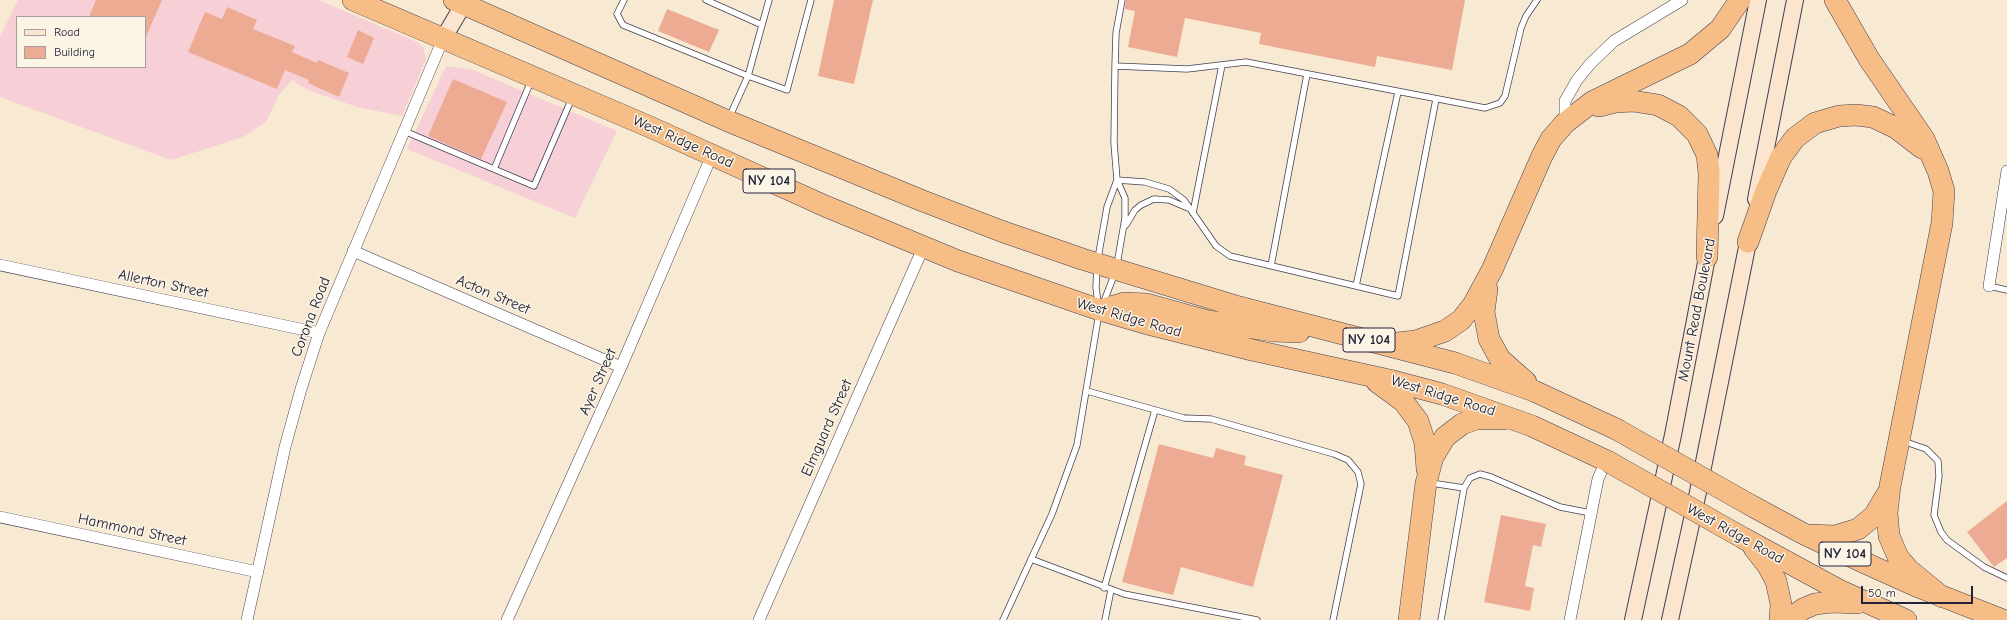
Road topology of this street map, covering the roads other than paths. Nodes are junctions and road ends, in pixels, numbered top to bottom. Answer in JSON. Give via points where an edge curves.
{"nodes":[{"id":1,"x":353,"y":0,"type":"edge"},
{"id":2,"x":624,"y":0,"type":"edge"},
{"id":3,"x":706,"y":0,"type":"edge"},
{"id":4,"x":769,"y":0,"type":"edge"},
{"id":5,"x":811,"y":0,"type":"edge"},
{"id":6,"x":1122,"y":0,"type":"edge"},
{"id":7,"x":1537,"y":0,"type":"edge"},
{"id":8,"x":1682,"y":0,"type":"edge"},
{"id":9,"x":1740,"y":0,"type":"edge"},
{"id":10,"x":1758,"y":0,"type":"edge"},
{"id":11,"x":1795,"y":0,"type":"edge"},
{"id":12,"x":1835,"y":0,"type":"edge"},
{"id":13,"x":461,"y":1,"type":"edge"},
{"id":14,"x":762,"y":25,"type":"junction"},
{"id":15,"x":443,"y":39,"type":"junction"},
{"id":16,"x":1222,"y":65,"type":"junction"},
{"id":17,"x":1115,"y":66,"type":"junction"},
{"id":18,"x":1308,"y":74,"type":"junction"},
{"id":19,"x":748,"y":76,"type":"junction"},
{"id":20,"x":532,"y":77,"type":"junction"},
{"id":21,"x":1398,"y":92,"type":"junction"},
{"id":22,"x":574,"y":95,"type":"junction"},
{"id":23,"x":1436,"y":99,"type":"junction"},
{"id":24,"x":728,"y":121,"type":"junction"},
{"id":25,"x":1565,"y":123,"type":"junction"},
{"id":26,"x":404,"y":131,"type":"junction"},
{"id":27,"x":712,"y":156,"type":"junction"},
{"id":28,"x":494,"y":169,"type":"junction"},
{"id":29,"x":1938,"y":171,"type":"junction"},
{"id":30,"x":2007,"y":171,"type":"edge"},
{"id":31,"x":1117,"y":180,"type":"junction"},
{"id":32,"x":1192,"y":211,"type":"junction"},
{"id":33,"x":1123,"y":233,"type":"junction"},
{"id":34,"x":1748,"y":242,"type":"junction"},
{"id":35,"x":923,"y":248,"type":"junction"},
{"id":36,"x":353,"y":251,"type":"junction"},
{"id":37,"x":1707,"y":257,"type":"junction"},
{"id":38,"x":1097,"y":264,"type":"junction"},
{"id":39,"x":0,"y":265,"type":"edge"},
{"id":40,"x":1271,"y":266,"type":"junction"},
{"id":41,"x":1116,"y":270,"type":"junction"},
{"id":42,"x":1492,"y":270,"type":"junction"},
{"id":43,"x":1356,"y":286,"type":"junction"},
{"id":44,"x":1989,"y":286,"type":"joint"},
{"id":45,"x":2007,"y":290,"type":"edge"},
{"id":46,"x":1100,"y":310,"type":"junction"},
{"id":47,"x":1338,"y":332,"type":"junction"},
{"id":48,"x":319,"y":333,"type":"junction"},
{"id":49,"x":1376,"y":342,"type":"junction"},
{"id":50,"x":621,"y":367,"type":"junction"},
{"id":51,"x":1355,"y":372,"type":"junction"},
{"id":52,"x":1087,"y":391,"type":"junction"},
{"id":53,"x":1561,"y":402,"type":"junction"},
{"id":54,"x":1155,"y":410,"type":"junction"},
{"id":55,"x":1532,"y":426,"type":"junction"},
{"id":56,"x":1899,"y":440,"type":"junction"},
{"id":57,"x":1607,"y":462,"type":"junction"},
{"id":58,"x":1426,"y":483,"type":"junction"},
{"id":59,"x":1890,"y":486,"type":"junction"},
{"id":60,"x":1464,"y":488,"type":"junction"},
{"id":61,"x":1591,"y":513,"type":"junction"},
{"id":62,"x":0,"y":517,"type":"edge"},
{"id":63,"x":1802,"y":533,"type":"junction"},
{"id":64,"x":1745,"y":539,"type":"junction"},
{"id":65,"x":1031,"y":560,"type":"junction"},
{"id":66,"x":258,"y":572,"type":"junction"},
{"id":67,"x":2007,"y":578,"type":"edge"},
{"id":68,"x":1104,"y":588,"type":"junction"},
{"id":69,"x":1111,"y":590,"type":"junction"},
{"id":70,"x":1942,"y":597,"type":"junction"},
{"id":71,"x":1877,"y":608,"type":"junction"},
{"id":72,"x":247,"y":620,"type":"edge"},
{"id":73,"x":507,"y":620,"type":"edge"},
{"id":74,"x":759,"y":620,"type":"edge"},
{"id":75,"x":1003,"y":620,"type":"edge"},
{"id":76,"x":1105,"y":620,"type":"edge"},
{"id":77,"x":1257,"y":620,"type":"edge"},
{"id":78,"x":1333,"y":620,"type":"edge"},
{"id":79,"x":1409,"y":620,"type":"edge"},
{"id":80,"x":1441,"y":620,"type":"edge"},
{"id":81,"x":1570,"y":620,"type":"edge"},
{"id":82,"x":1633,"y":620,"type":"edge"},
{"id":83,"x":1670,"y":620,"type":"edge"},
{"id":84,"x":1780,"y":620,"type":"edge"},
{"id":85,"x":1789,"y":620,"type":"edge"},
{"id":86,"x":1906,"y":620,"type":"edge"},
{"id":87,"x":2003,"y":620,"type":"edge"}],
"edges":[{"from":1,"to":15,"type":"highway","name":"West Ridge Road","number":"NY 104"},
{"from":2,"to":19,"type":"lane","via":[[617,14],[623,25]]},
{"from":3,"to":14,"type":"lane"},
{"from":4,"to":14,"type":"lane"},
{"from":5,"to":19,"type":"lane","via":[[787,90]]},
{"from":6,"to":17,"type":"lane","via":[[1116,33]]},
{"from":7,"to":23,"type":"lane","via":[[1521,28],[1508,86],[1500,103],[1477,107]]},
{"from":8,"to":25,"type":"street","via":[[1614,42],[1590,64],[1565,101]]},
{"from":9,"to":25,"type":"highway","via":[[1720,30],[1690,54],[1592,102]]},
{"from":10,"to":37,"type":"main road","name":"Mount Read Boulevard"},
{"from":11,"to":34,"type":"main road"},
{"from":12,"to":29,"type":"highway","via":[[1869,59],[1924,139]]},
{"from":13,"to":15,"type":"main road"},
{"from":13,"to":24,"type":"highway","number":"NY 104"},
{"from":14,"to":19,"type":"lane"},
{"from":15,"to":20,"type":"highway","name":"West Ridge Road","number":"NY 104"},
{"from":15,"to":26,"type":"street","name":"Corona Road"},
{"from":16,"to":17,"type":"lane","via":[[1186,69]]},
{"from":16,"to":18,"type":"lane","via":[[1246,62]]},
{"from":16,"to":32,"type":"lane"},
{"from":17,"to":31,"type":"lane","via":[[1114,143]]},
{"from":18,"to":21,"type":"lane"},
{"from":18,"to":40,"type":"lane"},
{"from":19,"to":24,"type":"lane"},
{"from":20,"to":22,"type":"highway","name":"West Ridge Road","number":"NY 104"},
{"from":20,"to":28,"type":"lane"},
{"from":21,"to":23,"type":"lane"},
{"from":21,"to":43,"type":"lane"},
{"from":22,"to":27,"type":"highway","name":"West Ridge Road","number":"NY 104"},
{"from":22,"to":28,"type":"lane","via":[[534,186]]},
{"from":23,"to":43,"type":"lane","via":[[1398,296]]},
{"from":24,"to":38,"type":"highway","number":"NY 104","via":[[947,211]]},
{"from":25,"to":37,"type":"highway","via":[[1598,107],[1615,102],[1633,101],[1658,104],[1686,121],[1702,141],[1708,164]]},
{"from":25,"to":42,"type":"highway","via":[[1544,151]]},
{"from":26,"to":28,"type":"lane"},
{"from":26,"to":36,"type":"street","name":"Corona Road"},
{"from":27,"to":35,"type":"highway","name":"West Ridge Road","number":"NY 104"},
{"from":27,"to":50,"type":"street","name":"Ayer Street"},
{"from":29,"to":34,"type":"highway","via":[[1914,141],[1881,120],[1856,115],[1823,120],[1800,133],[1785,149],[1766,191]]},
{"from":29,"to":56,"type":"highway","via":[[1944,191],[1944,214]]},
{"from":30,"to":44,"type":"street"},
{"from":31,"to":32,"type":"lane","via":[[1133,180],[1166,187],[1178,194]]},
{"from":31,"to":33,"type":"lane","via":[[1125,198]]},
{"from":31,"to":38,"type":"lane","via":[[1108,207]]},
{"from":32,"to":33,"type":"lane","via":[[1169,200],[1154,199],[1135,210],[1128,219]]},
{"from":32,"to":40,"type":"lane","via":[[1210,240],[1222,251],[1230,256]]},
{"from":33,"to":41,"type":"lane"},
{"from":34,"to":83,"type":"main road"},
{"from":35,"to":46,"type":"highway","name":"West Ridge Road","number":"NY 104"},
{"from":35,"to":74,"type":"street","name":"Elmguard Street"},
{"from":36,"to":48,"type":"street","name":"Corona Road"},
{"from":36,"to":50,"type":"street","name":"Acton Street"},
{"from":37,"to":82,"type":"main road","name":"Mount Read Boulevard","via":[[1673,435]]},
{"from":38,"to":41,"type":"highway","number":"NY 104"},
{"from":38,"to":46,"type":"lane","via":[[1096,288]]},
{"from":39,"to":48,"type":"street","name":"Allerton Street"},
{"from":40,"to":43,"type":"lane"},
{"from":41,"to":46,"type":"lane"},
{"from":41,"to":47,"type":"highway","number":"NY 104","via":[[1239,307]]},
{"from":42,"to":49,"type":"highway","via":[[1473,306],[1461,320],[1445,331],[1416,341]]},
{"from":42,"to":53,"type":"highway","via":[[1484,312],[1485,326],[1491,344],[1500,359],[1515,374]]},
{"from":44,"to":45,"type":"lane"},
{"from":46,"to":47,"type":"highway","via":[[1124,303],[1147,304],[1208,320],[1273,331]]},
{"from":46,"to":51,"type":"highway","name":"West Ridge Road","number":"NY 104","via":[[1225,344]]},
{"from":46,"to":52,"type":"lane"},
{"from":47,"to":49,"type":"highway","number":"NY 104"},
{"from":48,"to":66,"type":"street","name":"Corona Road","via":[[285,446]]},
{"from":49,"to":53,"type":"highway","number":"NY 104","via":[[1476,369]]},
{"from":50,"to":73,"type":"street","name":"Ayer Street"},
{"from":51,"to":55,"type":"highway","name":"West Ridge Road","number":"NY 104","via":[[1442,394]]},
{"from":51,"to":58,"type":"highway","via":[[1388,389],[1404,401],[1414,414],[1425,443]]},
{"from":52,"to":54,"type":"lane"},
{"from":52,"to":65,"type":"lane","via":[[1072,462]]},
{"from":53,"to":63,"type":"highway","number":"NY 104","bridge":true,"via":[[1616,428]]},
{"from":54,"to":68,"type":"lane"},
{"from":54,"to":78,"type":"lane","via":[[1184,418],[1211,419],[1348,460],[1358,472],[1361,484]]},
{"from":55,"to":57,"type":"highway","name":"West Ridge Road","number":"NY 104"},
{"from":55,"to":58,"type":"highway","via":[[1513,420],[1484,418],[1456,427],[1436,450]]},
{"from":56,"to":59,"type":"highway"},
{"from":56,"to":67,"type":"lane","via":[[1926,449],[1938,461],[1939,476],[1934,515],[1947,540],[1984,567]]},
{"from":57,"to":61,"type":"street","via":[[1598,479]]},
{"from":57,"to":64,"type":"highway","name":"West Ridge Road","number":"NY 104","bridge":true},
{"from":58,"to":60,"type":"lane"},
{"from":58,"to":79,"type":"highway"},
{"from":59,"to":63,"type":"highway","via":[[1874,516],[1858,529],[1827,536]]},
{"from":59,"to":70,"type":"highway","via":[[1887,522],[1894,549],[1909,570]]},
{"from":60,"to":61,"type":"lane","via":[[1470,478],[1480,474],[1560,507]]},
{"from":60,"to":80,"type":"lane"},
{"from":61,"to":81,"type":"street"},
{"from":62,"to":66,"type":"street","name":"Hammond Street"},
{"from":63,"to":70,"type":"highway","number":"NY 104"},
{"from":64,"to":71,"type":"highway","name":"West Ridge Road","number":"NY 104"},
{"from":64,"to":84,"type":"highway","via":[[1773,573],[1780,597]]},
{"from":65,"to":68,"type":"lane"},
{"from":65,"to":75,"type":"lane"},
{"from":66,"to":72,"type":"street","name":"Corona Road"},
{"from":68,"to":69,"type":"lane"},
{"from":69,"to":76,"type":"lane"},
{"from":69,"to":77,"type":"lane"},
{"from":70,"to":87,"type":"highway","number":"NY 104"},
{"from":71,"to":85,"type":"highway","via":[[1854,602],[1827,602],[1803,609]]},
{"from":71,"to":86,"type":"highway","name":"West Ridge Road","number":"NY 104"}]}
